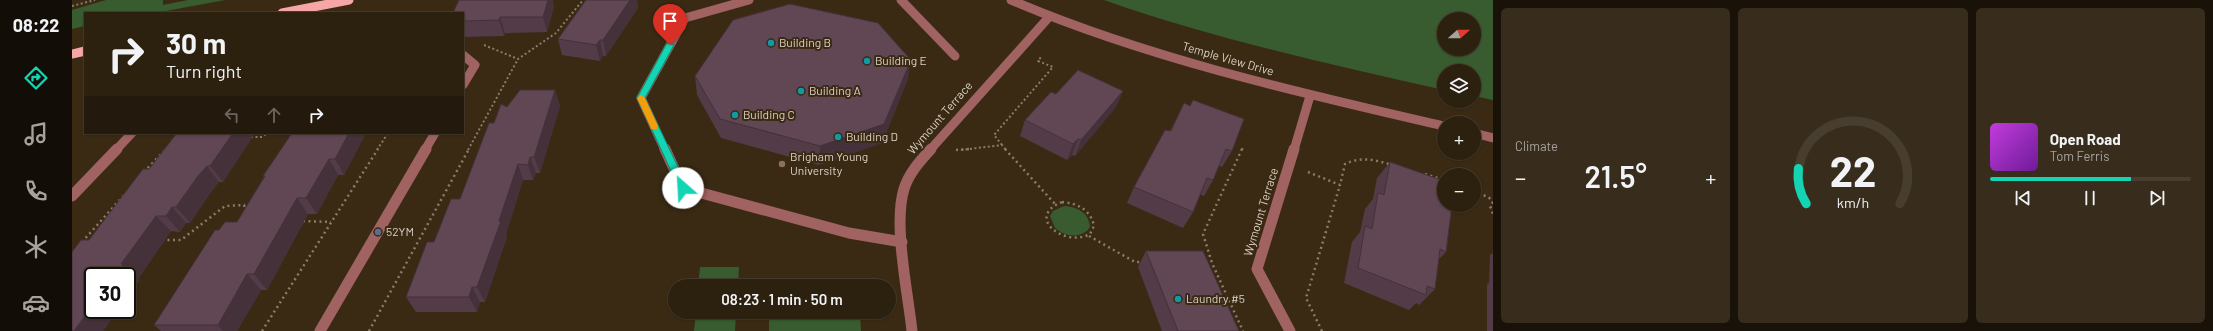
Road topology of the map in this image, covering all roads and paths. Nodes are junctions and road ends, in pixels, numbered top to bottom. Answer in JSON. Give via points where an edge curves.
{"nodes":[{"id":1,"x":95,"y":0,"type":"edge"},
{"id":2,"x":348,"y":0,"type":"edge"},
{"id":3,"x":583,"y":0,"type":"edge"},
{"id":4,"x":749,"y":0,"type":"edge"},
{"id":5,"x":901,"y":0,"type":"edge"},
{"id":6,"x":1011,"y":0,"type":"edge"},
{"id":7,"x":72,"y":6,"type":"edge"},
{"id":8,"x":287,"y":12,"type":"edge"},
{"id":9,"x":1049,"y":17,"type":"junction"},
{"id":10,"x":482,"y":45,"type":"dead end"},
{"id":11,"x":84,"y":51,"type":"edge"},
{"id":12,"x":1045,"y":51,"type":"dead end"},
{"id":13,"x":72,"y":54,"type":"edge"},
{"id":14,"x":464,"y":56,"type":"edge"},
{"id":15,"x":955,"y":56,"type":"dead end"},
{"id":16,"x":518,"y":58,"type":"junction"},
{"id":17,"x":464,"y":83,"type":"edge"},
{"id":18,"x":1310,"y":96,"type":"junction"},
{"id":19,"x":1437,"y":124,"type":"edge"},
{"id":20,"x":131,"y":134,"type":"edge"},
{"id":21,"x":266,"y":134,"type":"edge"},
{"id":22,"x":387,"y":134,"type":"edge"},
{"id":23,"x":434,"y":134,"type":"edge"},
{"id":24,"x":1481,"y":135,"type":"edge"},
{"id":25,"x":246,"y":137,"type":"dead end"},
{"id":26,"x":1493,"y":138,"type":"edge"},
{"id":27,"x":171,"y":142,"type":"edge"},
{"id":28,"x":1002,"y":145,"type":"junction"},
{"id":29,"x":1243,"y":148,"type":"dead end"},
{"id":30,"x":954,"y":150,"type":"dead end"},
{"id":31,"x":1290,"y":164,"type":"junction"},
{"id":32,"x":1398,"y":167,"type":"edge"},
{"id":33,"x":1421,"y":173,"type":"edge"},
{"id":34,"x":140,"y":176,"type":"edge"},
{"id":35,"x":1437,"y":178,"type":"edge"},
{"id":36,"x":1340,"y":185,"type":"junction"},
{"id":37,"x":130,"y":188,"type":"edge"},
{"id":38,"x":1481,"y":194,"type":"edge"},
{"id":39,"x":72,"y":196,"type":"edge"},
{"id":40,"x":1493,"y":201,"type":"edge"},
{"id":41,"x":1055,"y":204,"type":"junction"},
{"id":42,"x":1493,"y":214,"type":"edge"},
{"id":43,"x":248,"y":218,"type":"edge"},
{"id":44,"x":301,"y":221,"type":"dead end"},
{"id":45,"x":331,"y":222,"type":"junction"},
{"id":46,"x":1089,"y":236,"type":"junction"},
{"id":47,"x":84,"y":240,"type":"junction"},
{"id":48,"x":91,"y":240,"type":"edge"},
{"id":49,"x":158,"y":240,"type":"dead end"},
{"id":50,"x":902,"y":242,"type":"junction"},
{"id":51,"x":80,"y":244,"type":"edge"},
{"id":52,"x":1150,"y":262,"type":"edge"},
{"id":53,"x":1208,"y":263,"type":"edge"},
{"id":54,"x":1212,"y":263,"type":"junction"},
{"id":55,"x":262,"y":331,"type":"edge"},
{"id":56,"x":320,"y":331,"type":"edge"},
{"id":57,"x":369,"y":331,"type":"edge"},
{"id":58,"x":912,"y":331,"type":"edge"},
{"id":59,"x":1243,"y":331,"type":"edge"},
{"id":60,"x":1290,"y":331,"type":"edge"},
{"id":61,"x":1322,"y":331,"type":"edge"}],
"edges":[{"from":1,"to":7,"type":"path"},
{"from":2,"to":8,"type":"main road"},
{"from":3,"to":16,"type":"path","via":[[556,33]]},
{"from":4,"to":50,"type":"street","via":[[684,18],[641,98],[683,188],[849,233]]},
{"from":5,"to":15,"type":"street"},
{"from":6,"to":9,"type":"street","name":"Temple View Drive"},
{"from":9,"to":18,"type":"street","name":"Temple View Drive","via":[[1176,58]]},
{"from":9,"to":50,"type":"street","name":"Wymount Terrace","via":[[916,166],[904,189],[899,220]]},
{"from":10,"to":16,"type":"path"},
{"from":11,"to":13,"type":"main road"},
{"from":12,"to":28,"type":"path","via":[[1038,61],[1053,67],[994,135]]},
{"from":14,"to":17,"type":"street","via":[[475,65]]},
{"from":16,"to":57,"type":"path"},
{"from":18,"to":19,"type":"street","name":"Temple View Drive"},
{"from":18,"to":31,"type":"street","name":"Wymount Terrace"},
{"from":20,"to":39,"type":"street"},
{"from":21,"to":25,"type":"path","via":[[262,137]]},
{"from":22,"to":45,"type":"path"},
{"from":23,"to":56,"type":"street"},
{"from":24,"to":26,"type":"street"},
{"from":27,"to":34,"type":"path"},
{"from":28,"to":30,"type":"path"},
{"from":28,"to":41,"type":"path"},
{"from":29,"to":54,"type":"path","via":[[1203,234]]},
{"from":31,"to":36,"type":"path"},
{"from":31,"to":60,"type":"street","name":"Wymount Terrace","via":[[1257,269]]},
{"from":32,"to":36,"type":"path","via":[[1375,160],[1355,158],[1345,164]]},
{"from":33,"to":35,"type":"path"},
{"from":36,"to":61,"type":"path","via":[[1306,298]]},
{"from":37,"to":47,"type":"path"},
{"from":38,"to":40,"type":"path"},
{"from":40,"to":42,"type":"path","via":[[1490,206]]},
{"from":41,"to":46,"type":"path","via":[[1070,203],[1087,210],[1094,224]]},
{"from":41,"to":46,"type":"path","via":[[1048,208],[1046,215],[1047,223],[1053,230],[1072,239]]},
{"from":43,"to":49,"type":"path","via":[[244,205],[225,205],[181,240]]},
{"from":44,"to":45,"type":"path"},
{"from":45,"to":55,"type":"path"},
{"from":46,"to":52,"type":"path","via":[[1135,262]]},
{"from":47,"to":48,"type":"path"},
{"from":47,"to":51,"type":"path"},
{"from":50,"to":58,"type":"street","name":"Wymount Terrace"},
{"from":53,"to":54,"type":"path"},
{"from":54,"to":59,"type":"path"}]}
